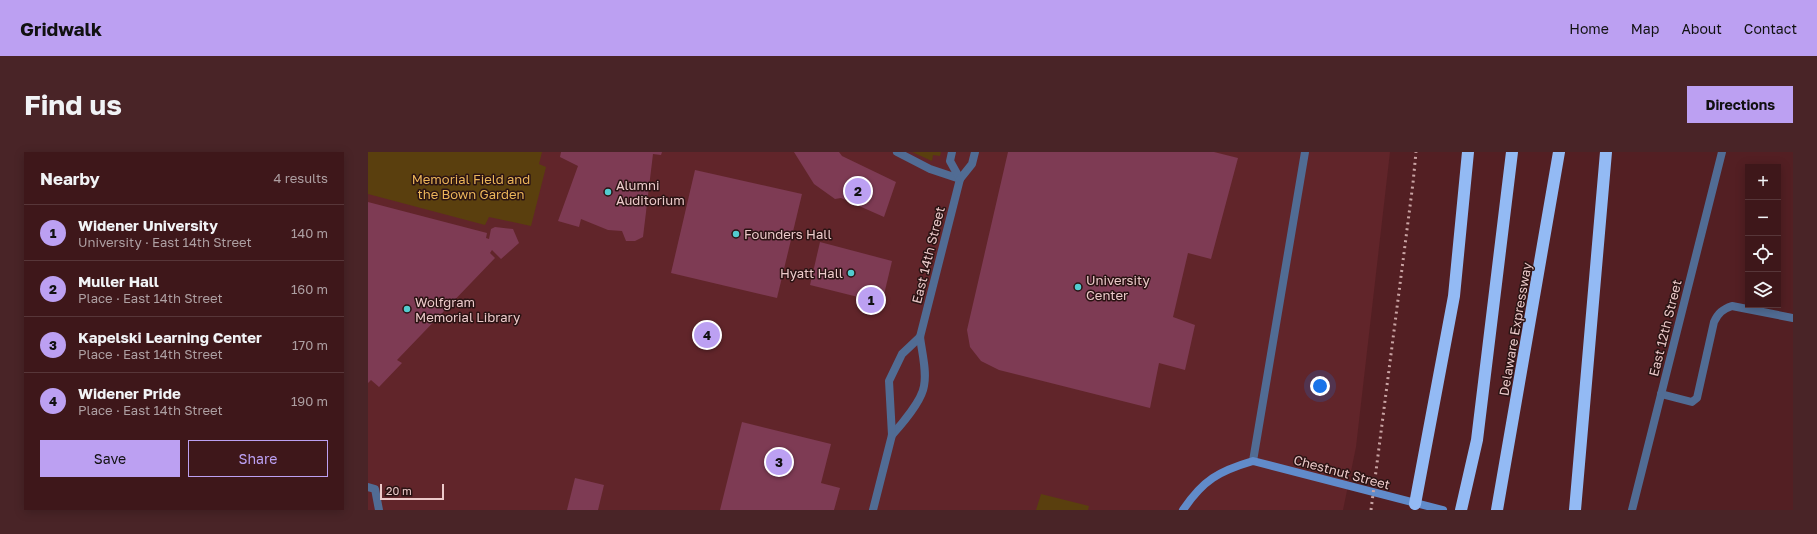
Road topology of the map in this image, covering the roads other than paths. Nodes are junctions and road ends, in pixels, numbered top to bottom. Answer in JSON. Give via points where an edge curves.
{"nodes":[{"id":1,"x":897,"y":152,"type":"edge"},
{"id":2,"x":952,"y":152,"type":"edge"},
{"id":3,"x":975,"y":152,"type":"edge"},
{"id":4,"x":1305,"y":152,"type":"edge"},
{"id":5,"x":1468,"y":152,"type":"edge"},
{"id":6,"x":1512,"y":152,"type":"edge"},
{"id":7,"x":1559,"y":152,"type":"edge"},
{"id":8,"x":1606,"y":152,"type":"edge"},
{"id":9,"x":1722,"y":152,"type":"edge"},
{"id":10,"x":960,"y":179,"type":"junction"},
{"id":11,"x":1793,"y":318,"type":"edge"},
{"id":12,"x":920,"y":337,"type":"junction"},
{"id":13,"x":1661,"y":394,"type":"junction"},
{"id":14,"x":892,"y":435,"type":"junction"},
{"id":15,"x":1253,"y":461,"type":"junction"},
{"id":16,"x":368,"y":487,"type":"edge"},
{"id":17,"x":1415,"y":504,"type":"junction"},
{"id":18,"x":378,"y":510,"type":"edge"},
{"id":19,"x":873,"y":510,"type":"edge"},
{"id":20,"x":1184,"y":510,"type":"edge"},
{"id":21,"x":1444,"y":510,"type":"edge"},
{"id":22,"x":1461,"y":510,"type":"edge"},
{"id":23,"x":1497,"y":510,"type":"edge"},
{"id":24,"x":1574,"y":510,"type":"edge"},
{"id":25,"x":1632,"y":510,"type":"edge"}],
"edges":[{"from":1,"to":10,"type":"street","via":[[930,169]]},
{"from":2,"to":10,"type":"street","via":[[950,161]]},
{"from":3,"to":10,"type":"street","name":"East 14th Street","via":[[972,164]]},
{"from":4,"to":15,"type":"street"},
{"from":5,"to":17,"type":"highway","via":[[1454,296]]},
{"from":6,"to":22,"type":"highway","name":"Delaware Expressway","via":[[1477,440]]},
{"from":7,"to":23,"type":"highway","name":"Delaware Expressway"},
{"from":8,"to":24,"type":"highway"},
{"from":9,"to":13,"type":"street","name":"East 12th Street"},
{"from":10,"to":12,"type":"street","name":"East 14th Street"},
{"from":11,"to":13,"type":"street","via":[[1732,306],[1725,308],[1714,322],[1697,398],[1692,402]]},
{"from":12,"to":14,"type":"street","name":"East 14th Street","via":[[924,359],[924,387],[910,414]]},
{"from":12,"to":14,"type":"street","name":"East 14th Street","via":[[902,354],[889,381]]},
{"from":13,"to":25,"type":"street","name":"East 12th Street"},
{"from":14,"to":19,"type":"street","name":"East 14th Street"},
{"from":15,"to":17,"type":"street","name":"Chestnut Street"},
{"from":15,"to":20,"type":"street","name":"Chestnut Street","via":[[1234,466],[1213,477],[1195,492]]},
{"from":16,"to":18,"type":"street","via":[[375,489]]},
{"from":17,"to":21,"type":"street","name":"Chestnut Street"}]}
